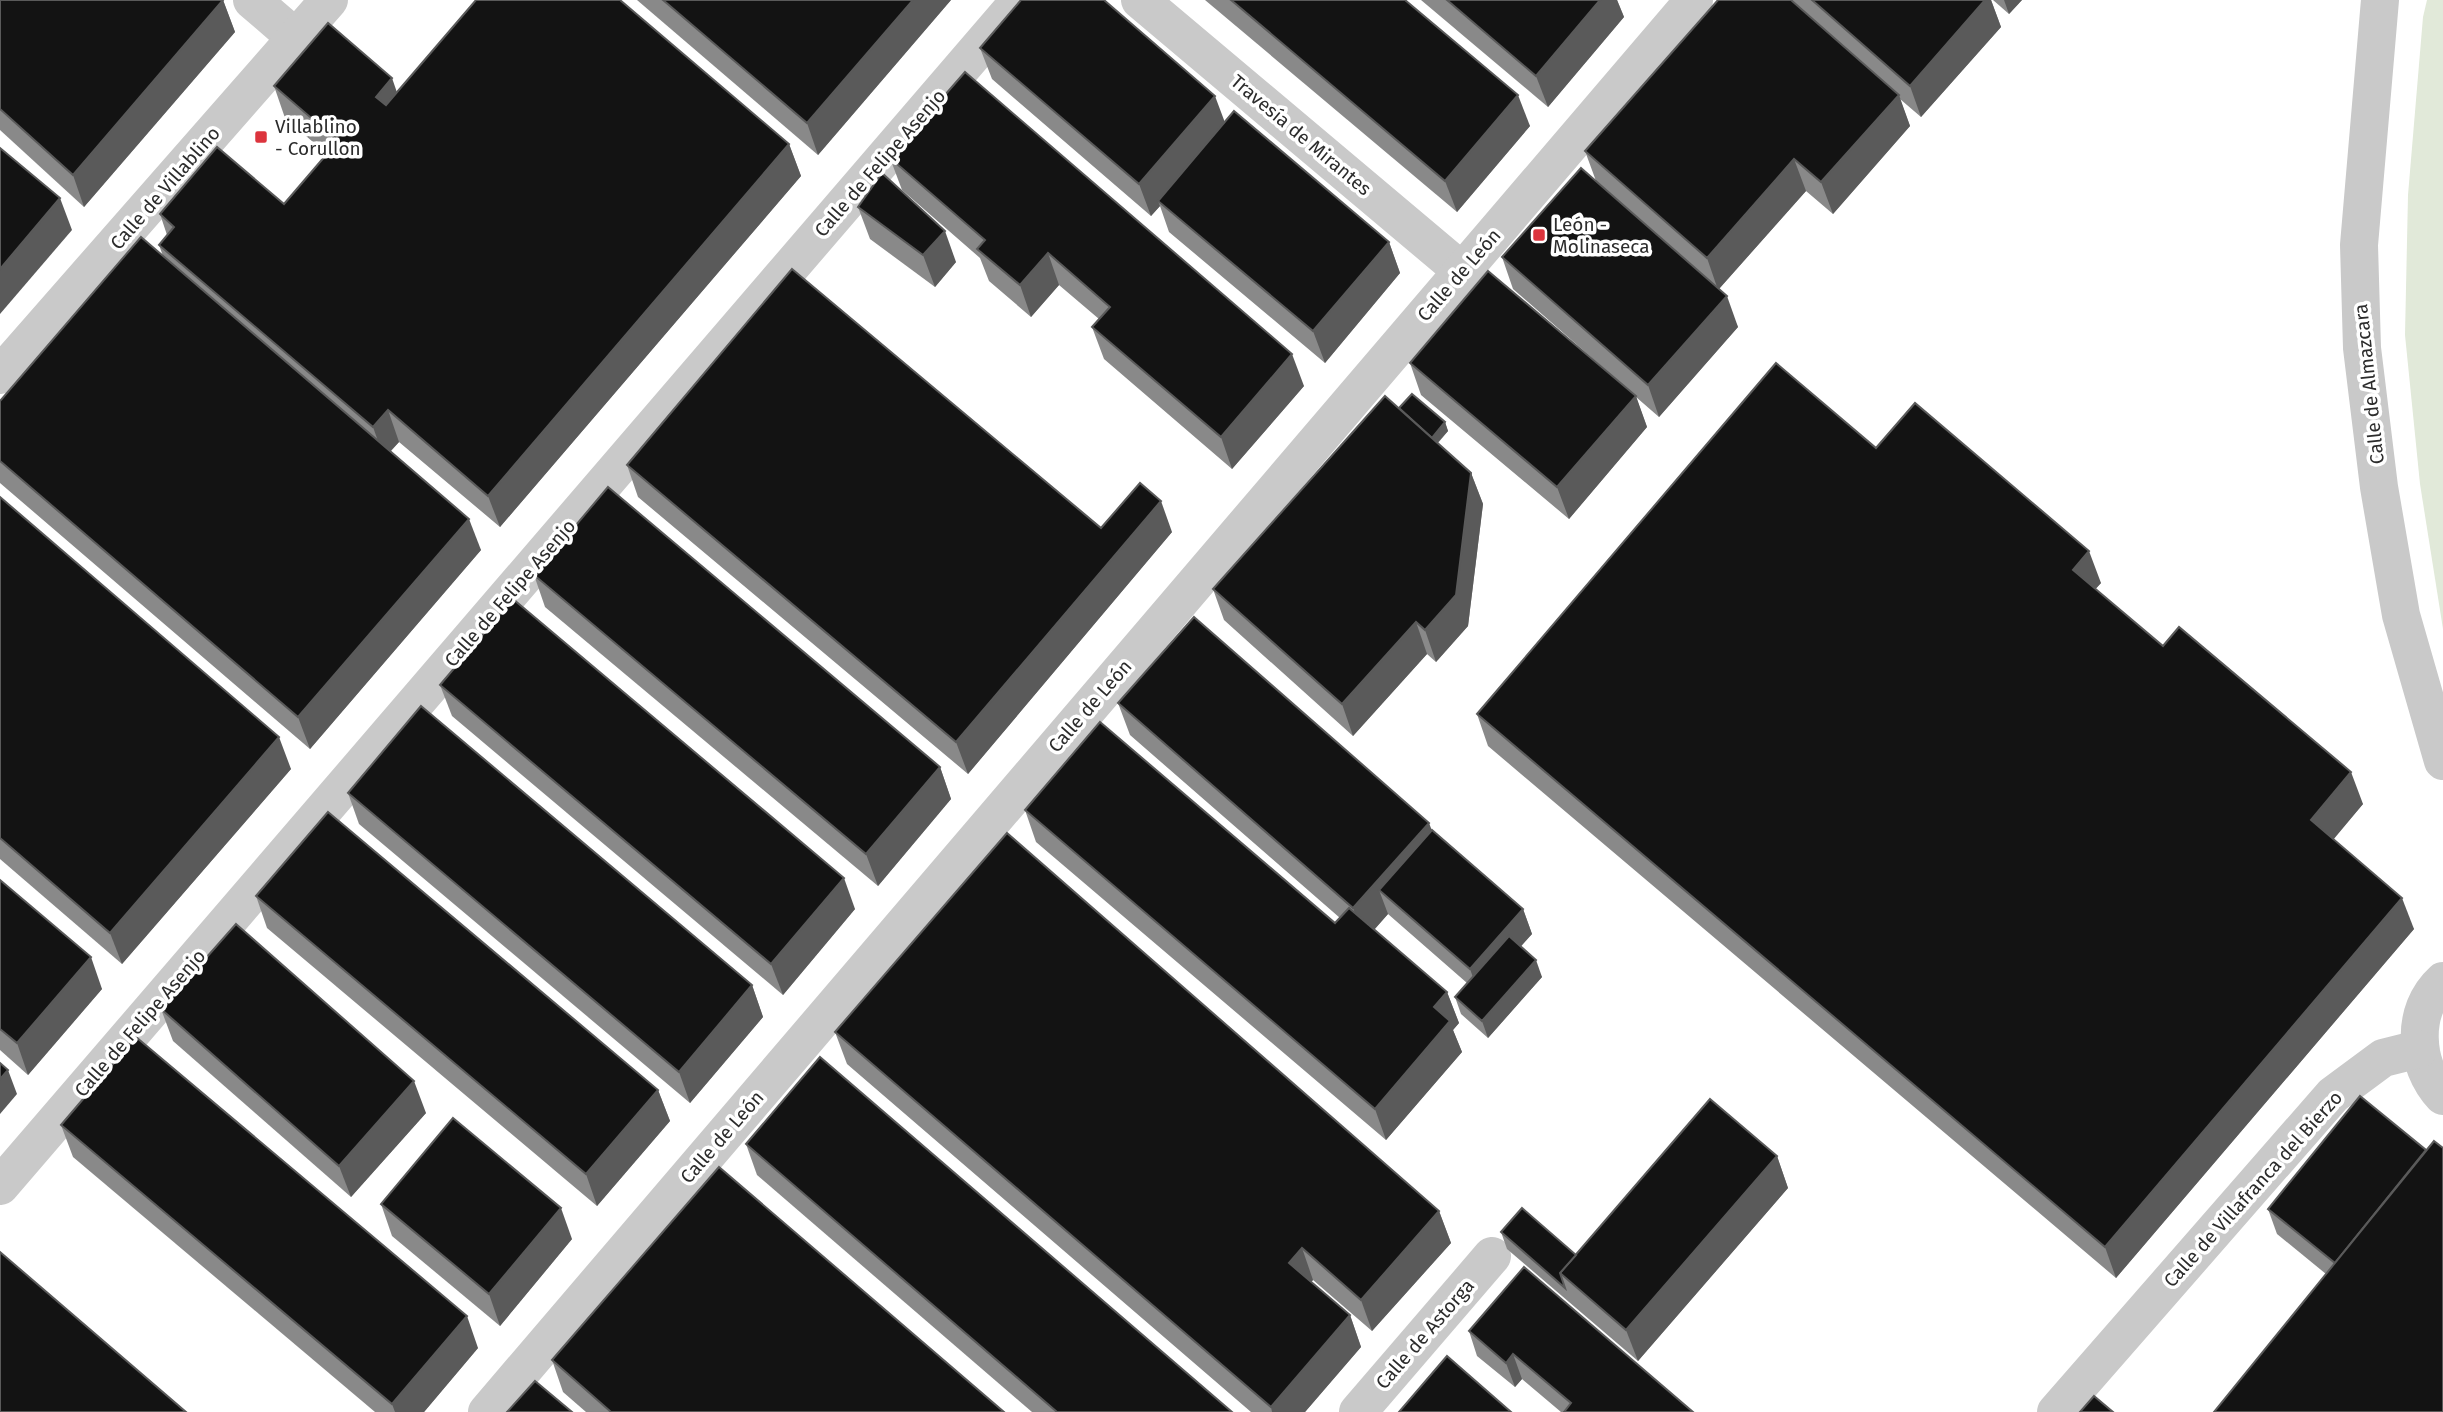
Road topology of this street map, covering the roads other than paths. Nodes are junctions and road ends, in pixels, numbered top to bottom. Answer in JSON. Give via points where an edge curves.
{"nodes":[{"id":1,"x":252,"y":0,"type":"edge"},
{"id":2,"x":329,"y":0,"type":"edge"},
{"id":3,"x":1020,"y":0,"type":"edge"},
{"id":4,"x":1140,"y":0,"type":"edge"},
{"id":5,"x":1693,"y":0,"type":"edge"},
{"id":6,"x":2380,"y":0,"type":"edge"},
{"id":7,"x":296,"y":38,"type":"junction"},
{"id":8,"x":1462,"y":271,"type":"junction"},
{"id":9,"x":0,"y":375,"type":"edge"},
{"id":10,"x":2443,"y":761,"type":"edge"},
{"id":11,"x":2443,"y":981,"type":"edge"},
{"id":12,"x":2419,"y":1049,"type":"junction"},
{"id":13,"x":2443,"y":1096,"type":"edge"},
{"id":14,"x":0,"y":1186,"type":"edge"},
{"id":15,"x":1492,"y":1256,"type":"dead end"},
{"id":16,"x":487,"y":1412,"type":"edge"},
{"id":17,"x":1358,"y":1412,"type":"edge"},
{"id":18,"x":2056,"y":1412,"type":"edge"}],
"edges":[{"from":1,"to":7,"type":"street"},
{"from":2,"to":7,"type":"street","name":"Calle de Villablino"},
{"from":3,"to":14,"type":"street","name":"Calle de Felipe Asenjo"},
{"from":4,"to":8,"type":"street","name":"Travesía de Mirantes"},
{"from":5,"to":8,"type":"street","name":"Calle de León"},
{"from":6,"to":10,"type":"street","name":"Calle de Almazcara","via":[[2359,246],[2362,348],[2401,615]]},
{"from":7,"to":9,"type":"street","name":"Calle de Villablino"},
{"from":8,"to":16,"type":"street","name":"Calle de León"},
{"from":11,"to":12,"type":"street","via":[[2421,1016]]},
{"from":12,"to":13,"type":"street","via":[[2431,1083]]},
{"from":12,"to":18,"type":"street","name":"Calle de Villafranca del Bierzo","via":[[2383,1058],[2333,1095]]},
{"from":15,"to":17,"type":"street","name":"Calle de Astorga"}]}
